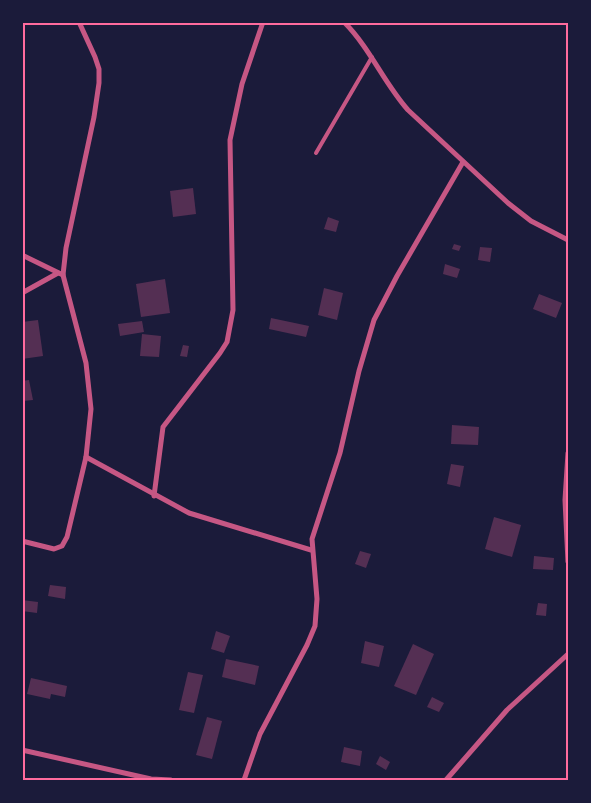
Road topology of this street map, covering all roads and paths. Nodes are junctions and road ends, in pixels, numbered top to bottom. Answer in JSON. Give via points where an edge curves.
{"nodes":[{"id":1,"x":79,"y":22,"type":"edge"},
{"id":2,"x":263,"y":22,"type":"edge"},
{"id":3,"x":344,"y":22,"type":"edge"},
{"id":4,"x":372,"y":57,"type":"junction"},
{"id":5,"x":316,"y":153,"type":"dead end"},
{"id":6,"x":463,"y":162,"type":"junction"},
{"id":7,"x":568,"y":240,"type":"edge"},
{"id":8,"x":22,"y":255,"type":"edge"},
{"id":9,"x":61,"y":274,"type":"junction"},
{"id":10,"x":22,"y":293,"type":"edge"},
{"id":11,"x":568,"y":453,"type":"edge"},
{"id":12,"x":86,"y":458,"type":"junction"},
{"id":13,"x":154,"y":496,"type":"junction"},
{"id":14,"x":22,"y":542,"type":"edge"},
{"id":15,"x":311,"y":550,"type":"junction"},
{"id":16,"x":568,"y":562,"type":"edge"},
{"id":17,"x":568,"y":654,"type":"edge"},
{"id":18,"x":22,"y":750,"type":"edge"},
{"id":19,"x":170,"y":780,"type":"edge"},
{"id":20,"x":244,"y":780,"type":"edge"},
{"id":21,"x":446,"y":780,"type":"edge"}],
"edges":[{"from":1,"to":9,"type":"street","via":[[99,69],[99,83]]},
{"from":2,"to":13,"type":"street","via":[[242,84],[230,140],[233,310],[230,330],[220,353],[163,427]]},
{"from":3,"to":4,"type":"street"},
{"from":4,"to":5,"type":"lane"},
{"from":4,"to":6,"type":"street","via":[[394,95]]},
{"from":6,"to":7,"type":"street","via":[[531,221]]},
{"from":6,"to":15,"type":"street","via":[[374,320],[340,454],[313,532]]},
{"from":8,"to":9,"type":"street"},
{"from":9,"to":10,"type":"street"},
{"from":9,"to":12,"type":"street","via":[[86,363],[91,409]]},
{"from":11,"to":16,"type":"street","via":[[565,500]]},
{"from":12,"to":13,"type":"street"},
{"from":12,"to":14,"type":"street","via":[[62,546],[54,549]]},
{"from":13,"to":15,"type":"street","via":[[189,513]]},
{"from":15,"to":20,"type":"street","via":[[317,599],[315,626],[260,734]]},
{"from":17,"to":21,"type":"street","via":[[507,710]]},
{"from":18,"to":19,"type":"street","via":[[151,779]]}]}
